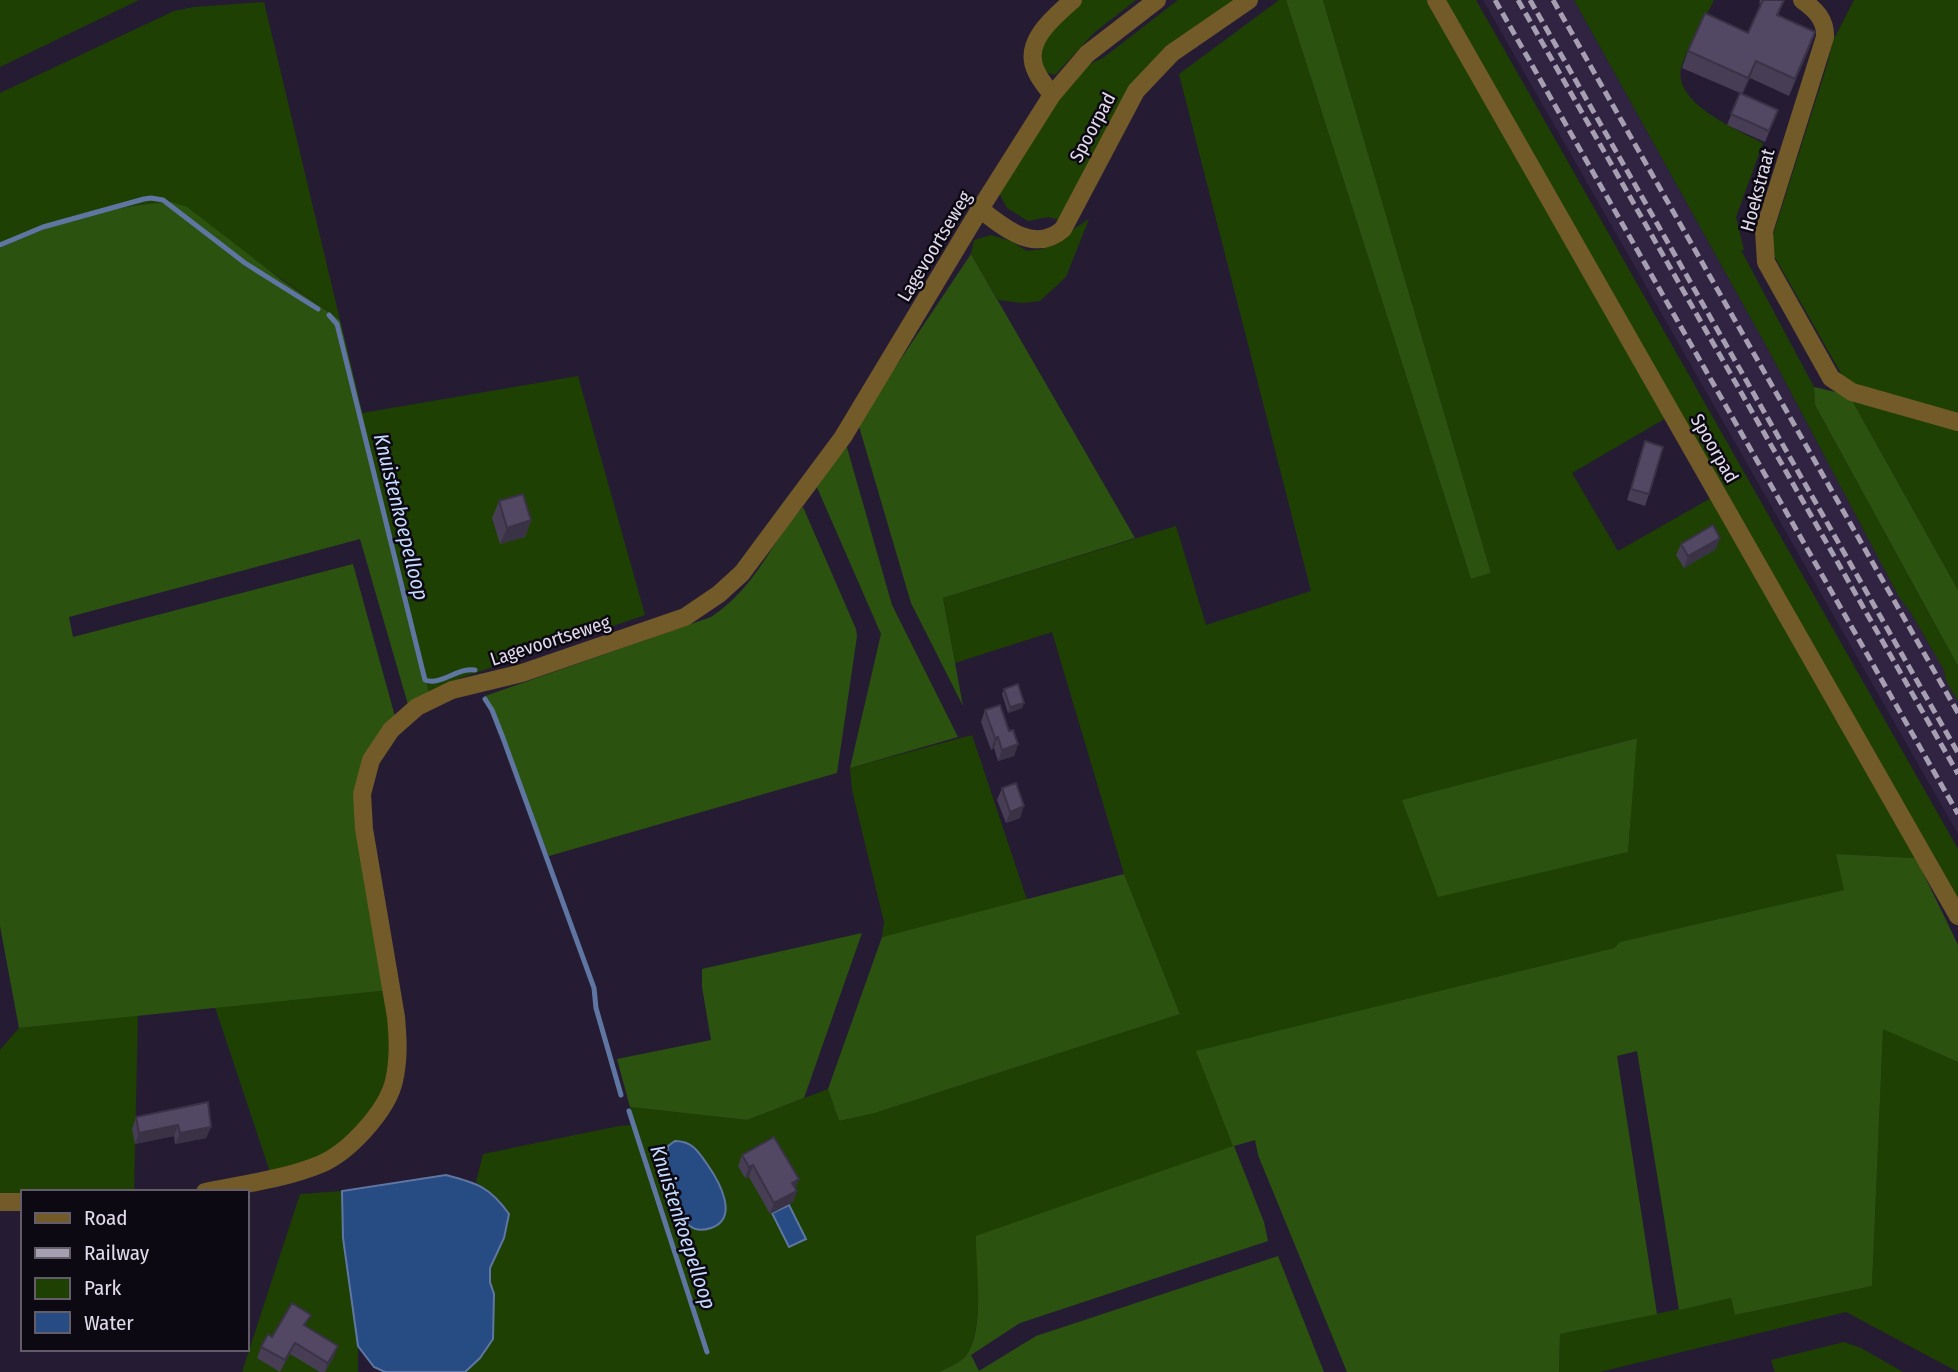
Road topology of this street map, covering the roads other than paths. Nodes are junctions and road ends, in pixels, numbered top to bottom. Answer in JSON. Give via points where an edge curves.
{"nodes":[{"id":1,"x":1073,"y":0,"type":"edge"},
{"id":2,"x":1157,"y":0,"type":"edge"},
{"id":3,"x":1250,"y":0,"type":"edge"},
{"id":4,"x":1436,"y":0,"type":"edge"},
{"id":5,"x":1802,"y":0,"type":"edge"},
{"id":6,"x":1052,"y":95,"type":"junction"},
{"id":7,"x":980,"y":209,"type":"junction"},
{"id":8,"x":1958,"y":422,"type":"edge"},
{"id":9,"x":1958,"y":916,"type":"edge"},
{"id":10,"x":214,"y":1190,"type":"edge"},
{"id":11,"x":0,"y":1202,"type":"edge"},
{"id":12,"x":21,"y":1202,"type":"edge"}],
"edges":[{"from":1,"to":6,"type":"street","via":[[1035,43],[1035,70]]},
{"from":2,"to":6,"type":"street","name":"Lagevoortseweg","via":[[1087,54]]},
{"from":3,"to":7,"type":"street","name":"Spoorpad","via":[[1172,53],[1136,91],[1063,229],[1053,237],[1030,239]]},
{"from":4,"to":9,"type":"street","name":"Spoorpad"},
{"from":5,"to":8,"type":"street","name":"Hoekstraat","via":[[1820,17],[1825,37],[1764,231],[1766,262],[1830,378],[1852,392]]},
{"from":6,"to":7,"type":"street","name":"Lagevoortseweg"},
{"from":7,"to":10,"type":"street","name":"Lagevoortseweg","via":[[843,437],[742,573],[719,594],[685,617],[522,673],[452,690],[417,707],[391,730],[371,760],[362,794],[396,1017],[399,1048],[393,1084],[372,1123],[347,1149],[324,1163]]},
{"from":11,"to":12,"type":"street"}]}
